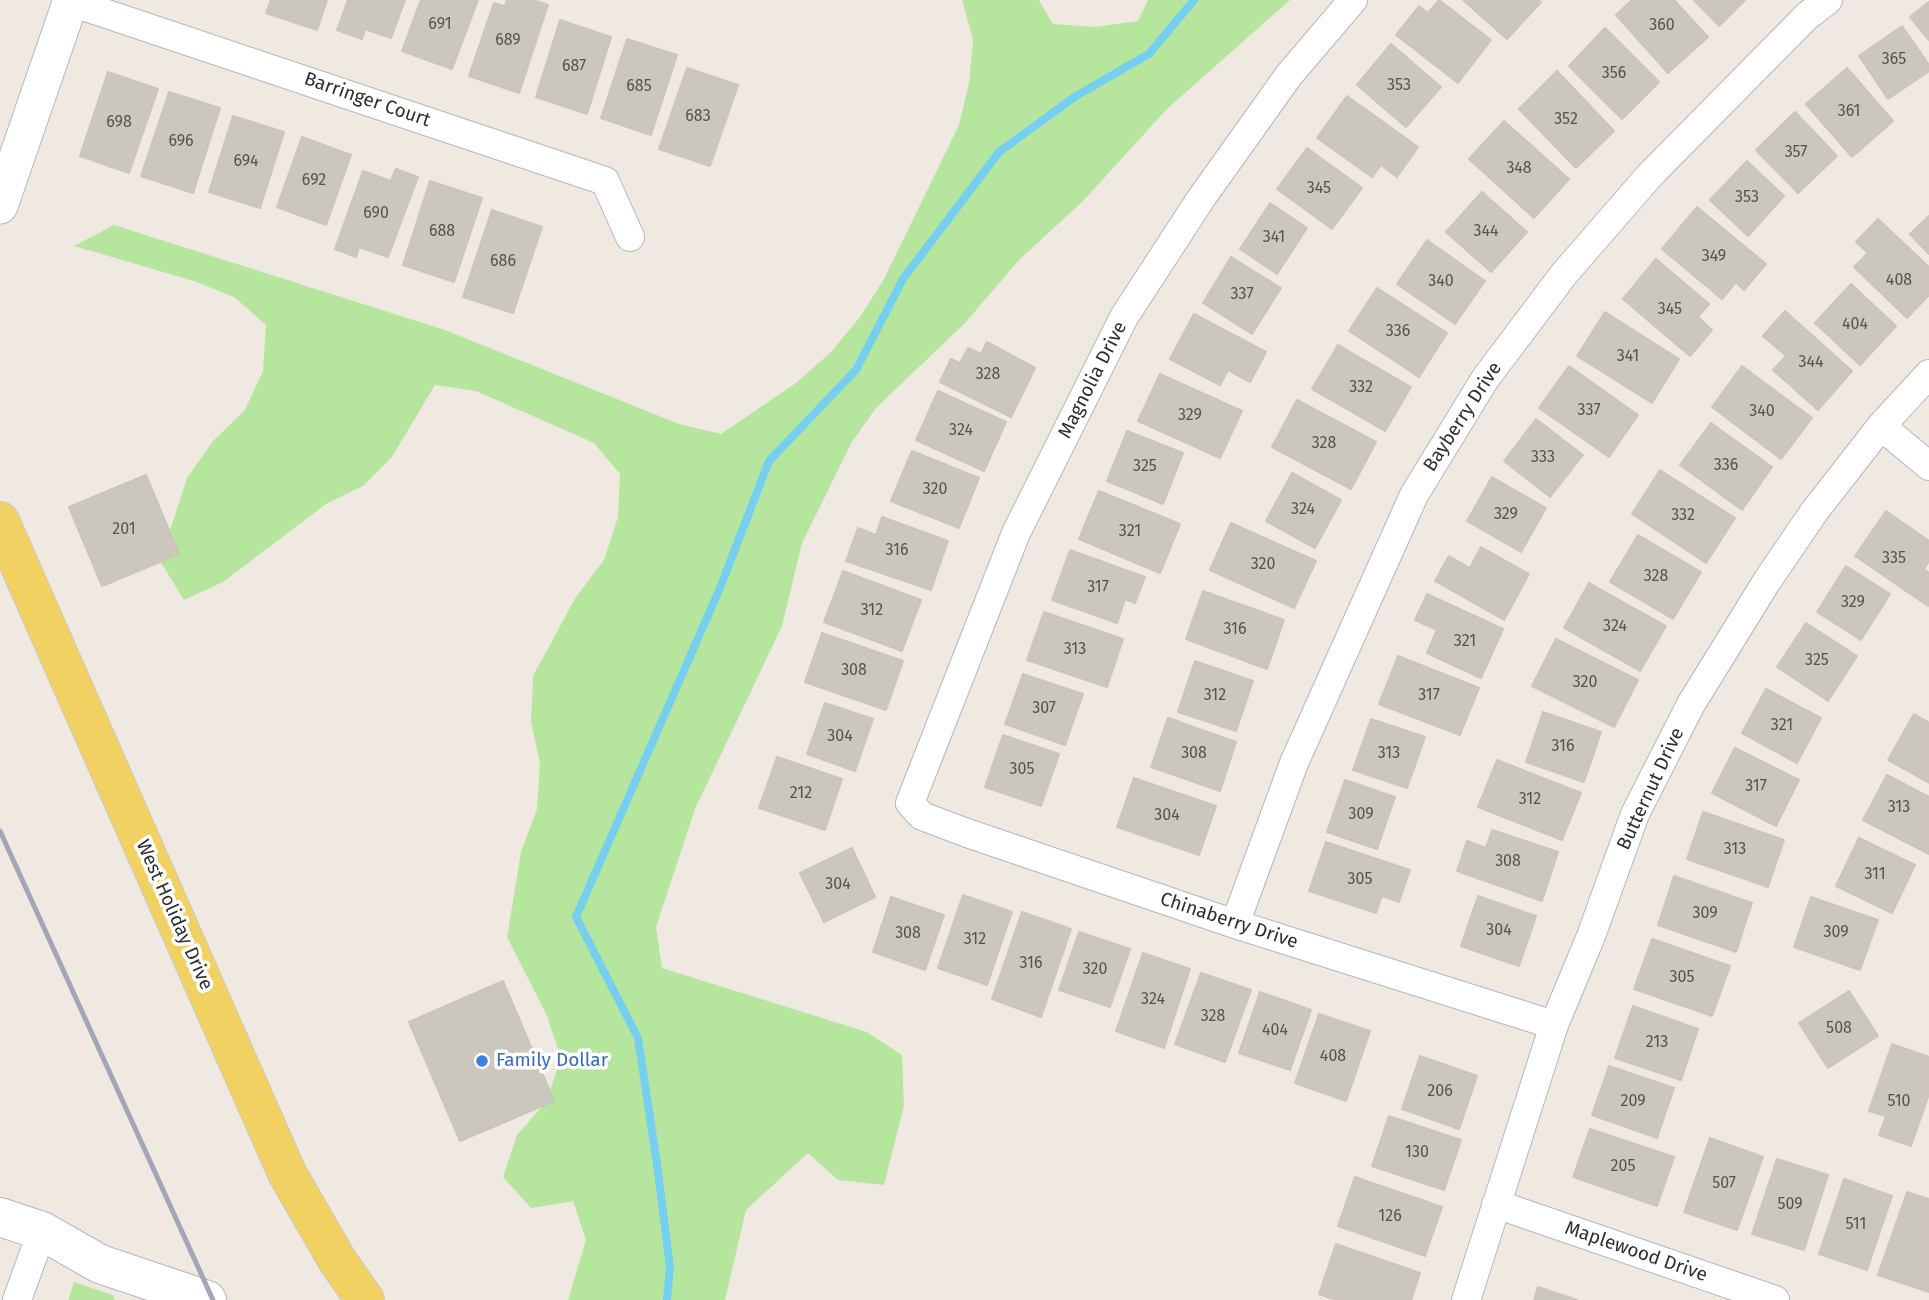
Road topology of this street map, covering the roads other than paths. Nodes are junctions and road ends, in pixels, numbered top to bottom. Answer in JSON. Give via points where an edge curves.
{"nodes":[{"id":1,"x":1353,"y":0,"type":"edge"},
{"id":2,"x":1828,"y":0,"type":"edge"},
{"id":3,"x":71,"y":1,"type":"edge"},
{"id":4,"x":0,"y":206,"type":"edge"},
{"id":5,"x":629,"y":237,"type":"dead end"},
{"id":6,"x":1929,"y":374,"type":"edge"},
{"id":7,"x":1881,"y":426,"type":"junction"},
{"id":8,"x":1929,"y":466,"type":"edge"},
{"id":9,"x":0,"y":521,"type":"edge"},
{"id":10,"x":910,"y":803,"type":"joint"},
{"id":11,"x":1235,"y":924,"type":"junction"},
{"id":12,"x":1554,"y":1025,"type":"junction"},
{"id":13,"x":1496,"y":1204,"type":"junction"},
{"id":14,"x":0,"y":1217,"type":"edge"},
{"id":15,"x":42,"y":1231,"type":"junction"},
{"id":16,"x":17,"y":1300,"type":"edge"},
{"id":17,"x":207,"y":1300,"type":"edge"},
{"id":18,"x":365,"y":1300,"type":"edge"},
{"id":19,"x":1466,"y":1300,"type":"edge"},
{"id":20,"x":1775,"y":1300,"type":"edge"}],
"edges":[{"from":1,"to":10,"type":"street","name":"Magnolia Drive","via":[[1289,75],[1124,317],[1016,533]]},
{"from":2,"to":11,"type":"street","name":"Bayberry Drive","via":[[1650,175],[1564,274],[1485,379],[1414,495],[1397,532],[1294,763]]},
{"from":3,"to":4,"type":"street"},
{"from":3,"to":5,"type":"street","name":"Barringer Court","via":[[605,181]]},
{"from":6,"to":7,"type":"street","name":"Butternut Drive"},
{"from":7,"to":8,"type":"street"},
{"from":7,"to":12,"type":"street","name":"Butternut Drive","via":[[1814,512],[1691,704],[1635,814]]},
{"from":9,"to":18,"type":"main road","name":"West Holiday Drive","via":[[288,1173]]},
{"from":10,"to":11,"type":"street","name":"Chinaberry Drive","via":[[922,816],[967,833]]},
{"from":11,"to":12,"type":"street","name":"Chinaberry Drive"},
{"from":12,"to":13,"type":"street","name":"Butternut Drive"},
{"from":13,"to":19,"type":"street","name":"Butternut Drive"},
{"from":13,"to":20,"type":"street","name":"Maplewood Drive"},
{"from":14,"to":15,"type":"main road"},
{"from":15,"to":16,"type":"street"},
{"from":15,"to":17,"type":"main road","via":[[100,1264]]}]}
